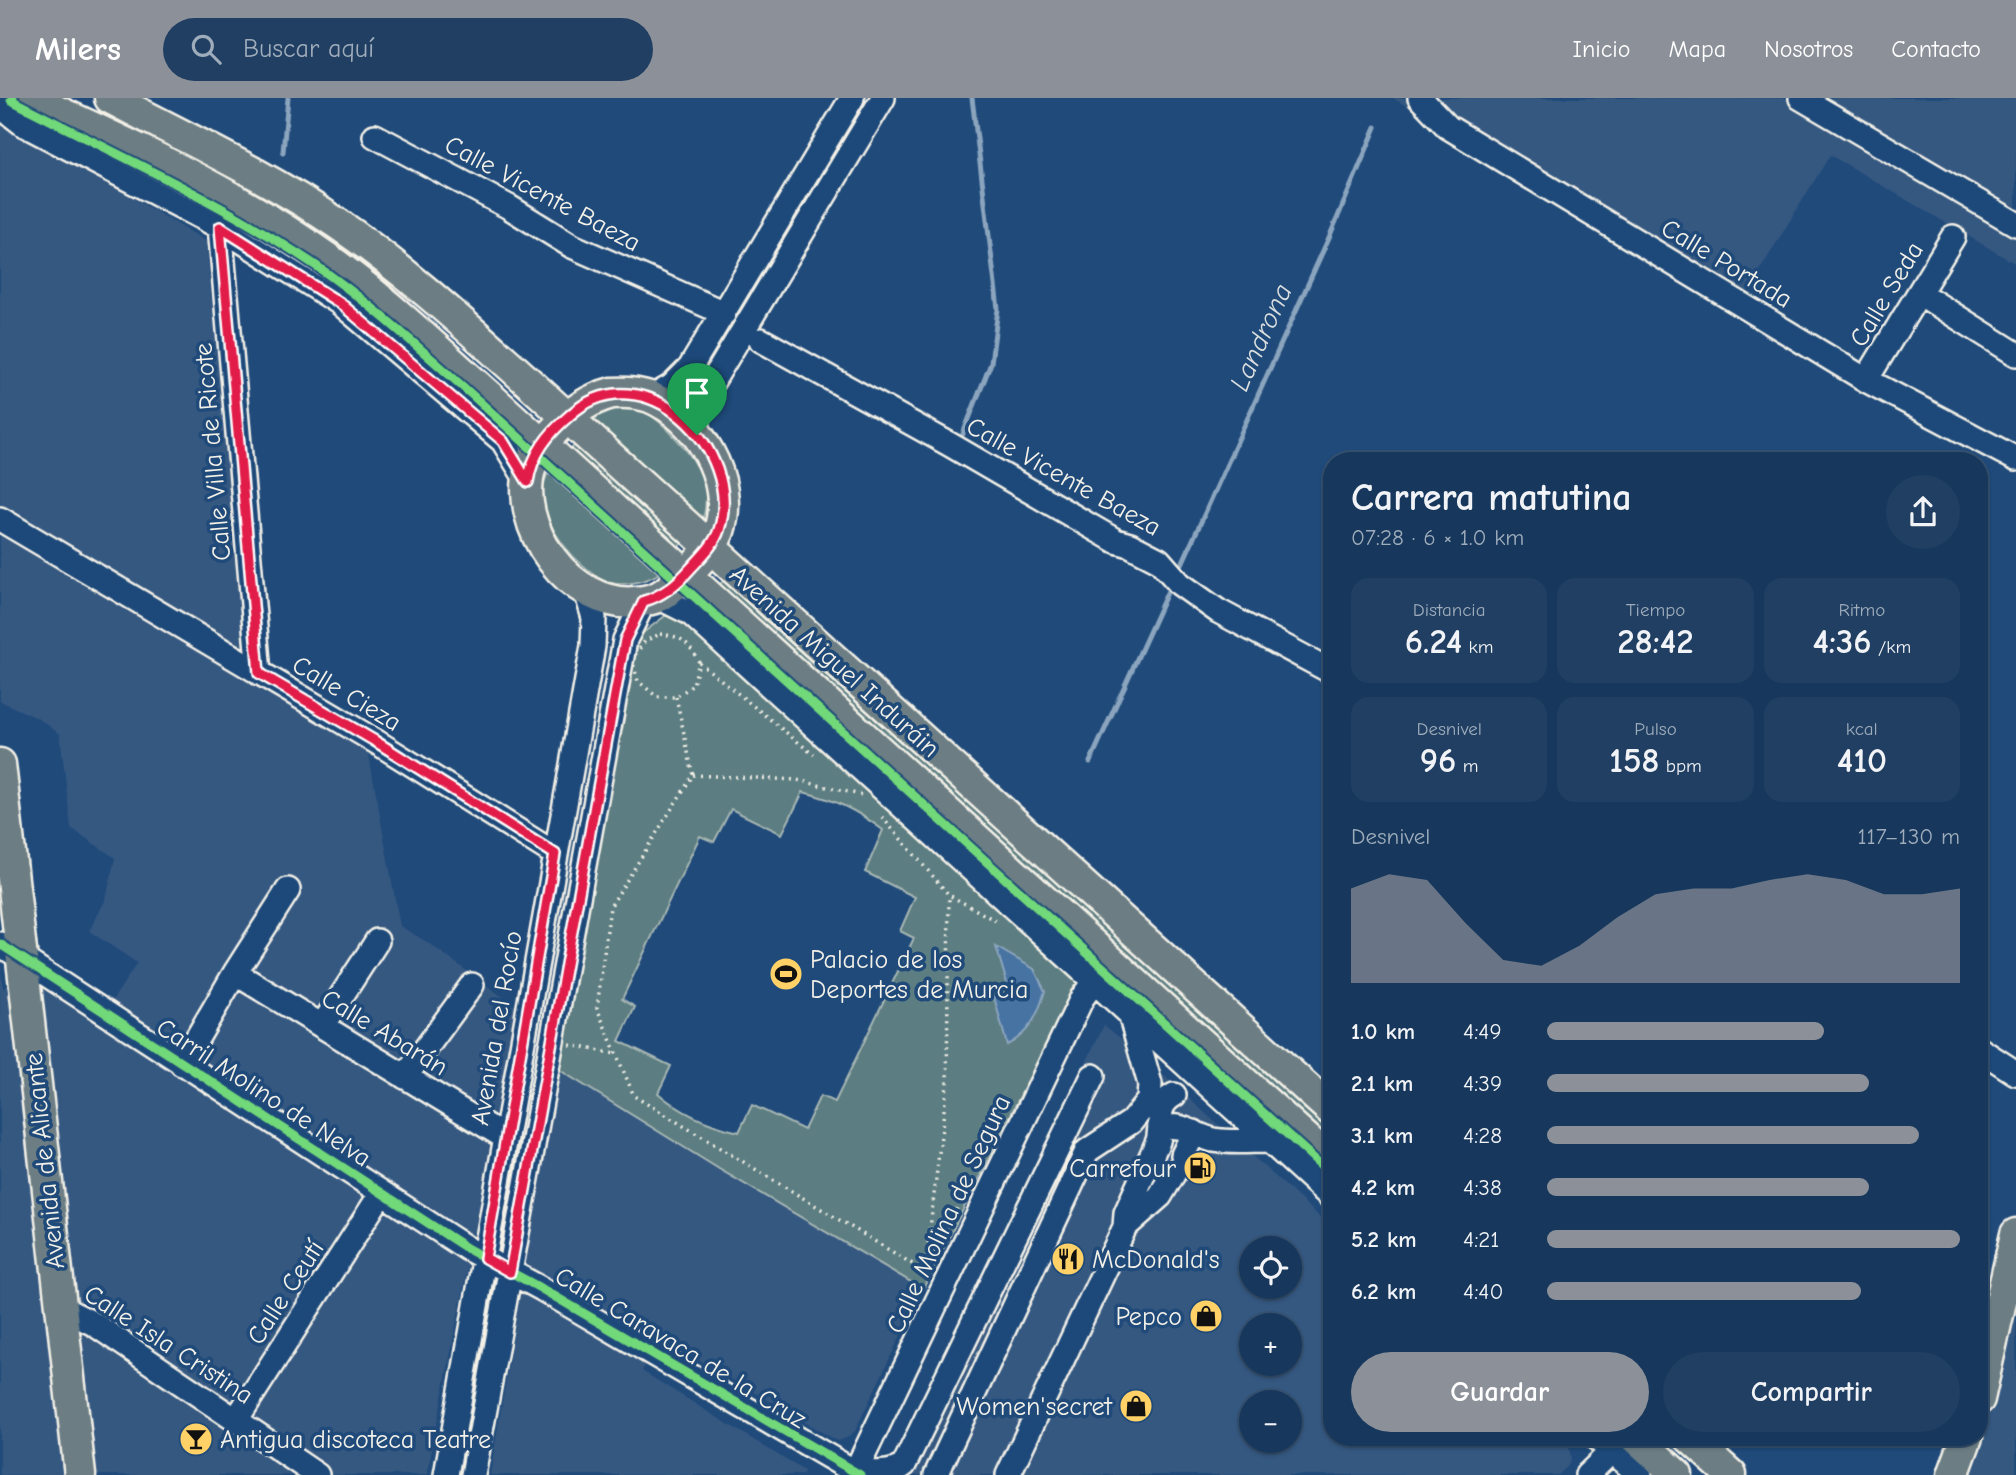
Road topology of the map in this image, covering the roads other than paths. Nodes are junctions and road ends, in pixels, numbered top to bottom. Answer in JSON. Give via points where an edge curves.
{"nodes":[{"id":1,"x":28,"y":98,"type":"edge"},
{"id":2,"x":110,"y":98,"type":"edge"},
{"id":3,"x":852,"y":98,"type":"edge"},
{"id":4,"x":883,"y":98,"type":"edge"},
{"id":5,"x":1801,"y":98,"type":"edge"},
{"id":6,"x":1432,"y":103,"type":"edge"},
{"id":7,"x":0,"y":106,"type":"edge"},
{"id":8,"x":375,"y":136,"type":"dead end"},
{"id":9,"x":2016,"y":224,"type":"edge"},
{"id":10,"x":220,"y":227,"type":"junction"},
{"id":11,"x":1953,"y":237,"type":"dead end"},
{"id":12,"x":1919,"y":293,"type":"junction"},
{"id":13,"x":724,"y":313,"type":"junction"},
{"id":14,"x":761,"y":340,"type":"dead end"},
{"id":15,"x":2016,"y":354,"type":"edge"},
{"id":16,"x":1866,"y":380,"type":"junction"},
{"id":17,"x":651,"y":398,"type":"junction"},
{"id":18,"x":567,"y":417,"type":"junction"},
{"id":19,"x":697,"y":435,"type":"junction"},
{"id":20,"x":542,"y":445,"type":"junction"},
{"id":21,"x":2016,"y":459,"type":"edge"},
{"id":22,"x":528,"y":482,"type":"junction"},
{"id":23,"x":0,"y":520,"type":"edge"},
{"id":24,"x":710,"y":548,"type":"junction"},
{"id":25,"x":685,"y":574,"type":"junction"},
{"id":26,"x":586,"y":591,"type":"junction"},
{"id":27,"x":651,"y":599,"type":"junction"},
{"id":28,"x":1323,"y":667,"type":"edge"},
{"id":29,"x":259,"y":673,"type":"junction"},
{"id":30,"x":0,"y":764,"type":"edge"},
{"id":31,"x":555,"y":854,"type":"junction"},
{"id":32,"x":586,"y":858,"type":"junction"},
{"id":33,"x":288,"y":890,"type":"dead end"},
{"id":34,"x":377,"y":941,"type":"dead end"},
{"id":35,"x":11,"y":951,"type":"edge"},
{"id":36,"x":235,"y":973,"type":"junction"},
{"id":37,"x":1094,"y":982,"type":"junction"},
{"id":38,"x":472,"y":985,"type":"dead end"},
{"id":39,"x":1130,"y":1014,"type":"junction"},
{"id":40,"x":322,"y":1026,"type":"junction"},
{"id":41,"x":1988,"y":1055,"type":"edge"},
{"id":42,"x":182,"y":1064,"type":"junction"},
{"id":43,"x":2016,"y":1073,"type":"edge"},
{"id":44,"x":1093,"y":1076,"type":"dead end"},
{"id":45,"x":405,"y":1077,"type":"junction"},
{"id":46,"x":1174,"y":1095,"type":"dead end"},
{"id":47,"x":1323,"y":1103,"type":"edge"},
{"id":48,"x":1160,"y":1128,"type":"junction"},
{"id":49,"x":1194,"y":1132,"type":"junction"},
{"id":50,"x":506,"y":1138,"type":"junction"},
{"id":51,"x":1269,"y":1141,"type":"junction"},
{"id":52,"x":1323,"y":1154,"type":"edge"},
{"id":53,"x":1323,"y":1190,"type":"edge"},
{"id":54,"x":380,"y":1194,"type":"junction"},
{"id":55,"x":1125,"y":1227,"type":"junction"},
{"id":56,"x":2015,"y":1239,"type":"edge"},
{"id":57,"x":485,"y":1258,"type":"junction"},
{"id":58,"x":510,"y":1272,"type":"junction"},
{"id":59,"x":60,"y":1307,"type":"junction"},
{"id":60,"x":992,"y":1330,"type":"dead end"},
{"id":61,"x":1988,"y":1359,"type":"edge"},
{"id":62,"x":236,"y":1420,"type":"junction"},
{"id":63,"x":1611,"y":1446,"type":"edge"},
{"id":64,"x":1617,"y":1446,"type":"edge"},
{"id":65,"x":1622,"y":1446,"type":"edge"},
{"id":66,"x":1699,"y":1446,"type":"edge"},
{"id":67,"x":1964,"y":1446,"type":"edge"},
{"id":68,"x":827,"y":1467,"type":"edge"},
{"id":69,"x":856,"y":1474,"type":"edge"},
{"id":70,"x":80,"y":1475,"type":"edge"},
{"id":71,"x":317,"y":1475,"type":"edge"},
{"id":72,"x":446,"y":1475,"type":"edge"},
{"id":73,"x":473,"y":1475,"type":"edge"},
{"id":74,"x":918,"y":1475,"type":"edge"},
{"id":75,"x":936,"y":1475,"type":"edge"},
{"id":76,"x":1008,"y":1475,"type":"edge"},
{"id":77,"x":1587,"y":1475,"type":"edge"},
{"id":78,"x":1640,"y":1475,"type":"edge"},
{"id":79,"x":1677,"y":1475,"type":"edge"},
{"id":80,"x":1731,"y":1475,"type":"edge"},
{"id":81,"x":1953,"y":1475,"type":"edge"}],
"edges":[{"from":1,"to":20,"type":"main road","name":"Avenida Miguel Induráin","via":[[215,188],[303,242],[390,309]]},
{"from":2,"to":18,"type":"main road","name":"Avenida Miguel Induráin","via":[[253,173],[355,236]]},
{"from":3,"to":13,"type":"street"},
{"from":4,"to":19,"type":"street","via":[[711,384],[698,412]]},
{"from":5,"to":9,"type":"street"},
{"from":6,"to":16,"type":"street","name":"Calle Portada","via":[[1443,124]]},
{"from":7,"to":10,"type":"street","via":[[23,124]]},
{"from":8,"to":13,"type":"street","name":"Calle Vicente Baeza","via":[[572,246]]},
{"from":10,"to":22,"type":"street","via":[[340,303],[503,441]]},
{"from":10,"to":29,"type":"street","name":"Calle Villa de Ricote"},
{"from":11,"to":12,"type":"street","name":"Calle Seda"},
{"from":12,"to":15,"type":"street"},
{"from":12,"to":16,"type":"street","name":"Calle Seda"},
{"from":13,"to":17,"type":"street","via":[[690,368]]},
{"from":14,"to":28,"type":"street","name":"Calle Vicente Baeza","via":[[1116,541],[1159,560],[1180,584],[1218,611]]},
{"from":16,"to":21,"type":"street","name":"Calle Portada"},
{"from":17,"to":18,"type":"main road","via":[[612,393],[589,401]]},
{"from":17,"to":19,"type":"main road","via":[[672,410]]},
{"from":18,"to":20,"type":"main road"},
{"from":18,"to":24,"type":"main road","name":"Avenida Miguel Induráin"},
{"from":19,"to":24,"type":"main road","via":[[713,462],[721,491],[722,518]]},
{"from":20,"to":22,"type":"main road"},
{"from":20,"to":25,"type":"main road","name":"Avenida Miguel Induráin"},
{"from":22,"to":26,"type":"main road","via":[[539,538],[564,572]]},
{"from":23,"to":29,"type":"street","name":"Calle Cieza"},
{"from":24,"to":25,"type":"main road"},
{"from":24,"to":47,"type":"main road","name":"Avenida Miguel Induráin"},
{"from":25,"to":27,"type":"main road"},
{"from":25,"to":52,"type":"main road","name":"Avenida Miguel Induráin"},
{"from":26,"to":27,"type":"main road","via":[[617,602]]},
{"from":26,"to":31,"type":"street","name":"Avenida del Rocío","via":[[596,630]]},
{"from":27,"to":32,"type":"street","via":[[625,640]]},
{"from":27,"to":37,"type":"street","via":[[690,613]]},
{"from":29,"to":31,"type":"street","name":"Calle Cieza"},
{"from":30,"to":35,"type":"main road","name":"Avenida de Alicante"},
{"from":31,"to":32,"type":"street","via":[[562,844],[574,842]]},
{"from":31,"to":50,"type":"street","name":"Avenida del Rocío"},
{"from":32,"to":58,"type":"street"},
{"from":33,"to":36,"type":"street"},
{"from":34,"to":40,"type":"street"},
{"from":35,"to":42,"type":"street","name":"Carril Molino de Nelva"},
{"from":35,"to":59,"type":"main road","name":"Avenida de Alicante"},
{"from":36,"to":40,"type":"street","name":"Calle Abarán"},
{"from":36,"to":42,"type":"street"},
{"from":37,"to":39,"type":"street"},
{"from":37,"to":69,"type":"street","name":"Calle Molina de Segura","via":[[1082,998]]},
{"from":38,"to":45,"type":"street"},
{"from":39,"to":51,"type":"street"},
{"from":39,"to":75,"type":"street","via":[[1150,1084],[1149,1100],[1131,1122],[1087,1151]]},
{"from":40,"to":45,"type":"street","name":"Calle Abarán"},
{"from":41,"to":43,"type":"street"},
{"from":42,"to":54,"type":"street","name":"Carril Molino de Nelva"},
{"from":44,"to":69,"type":"street","via":[[904,1465],[891,1473]]},
{"from":45,"to":50,"type":"street","name":"Calle Abarán"},
{"from":46,"to":48,"type":"street","via":[[1161,1107]]},
{"from":48,"to":49,"type":"street","via":[[1174,1125]]},
{"from":48,"to":55,"type":"street","via":[[1126,1213]]},
{"from":49,"to":51,"type":"street","via":[[1213,1139]]},
{"from":49,"to":55,"type":"street","via":[[1160,1196]]},
{"from":50,"to":57,"type":"street","name":"Avenida del Rocío"},
{"from":51,"to":53,"type":"street"},
{"from":54,"to":57,"type":"street","name":"Carril Molino de Nelva"},
{"from":54,"to":62,"type":"street","name":"Calle Ceutí"},
{"from":55,"to":76,"type":"street"},
{"from":56,"to":61,"type":"main road"},
{"from":57,"to":58,"type":"street","name":"Calle Caravaca de la Cruz"},
{"from":57,"to":72,"type":"street","name":"Avenida del Rocío"},
{"from":58,"to":68,"type":"street","name":"Calle Caravaca de la Cruz"},
{"from":58,"to":73,"type":"street"},
{"from":59,"to":62,"type":"street","name":"Calle Isla Cristina","via":[[94,1324]]},
{"from":59,"to":70,"type":"main road","name":"Avenida de Alicante"},
{"from":60,"to":74,"type":"street"},
{"from":62,"to":71,"type":"street","name":"Calle Isla Cristina"},
{"from":63,"to":77,"type":"street"},
{"from":64,"to":78,"type":"street"},
{"from":65,"to":79,"type":"main road"},
{"from":66,"to":80,"type":"main road"},
{"from":67,"to":81,"type":"main road"},
{"from":68,"to":69,"type":"street","name":"Calle Caravaca de la Cruz"}]}
